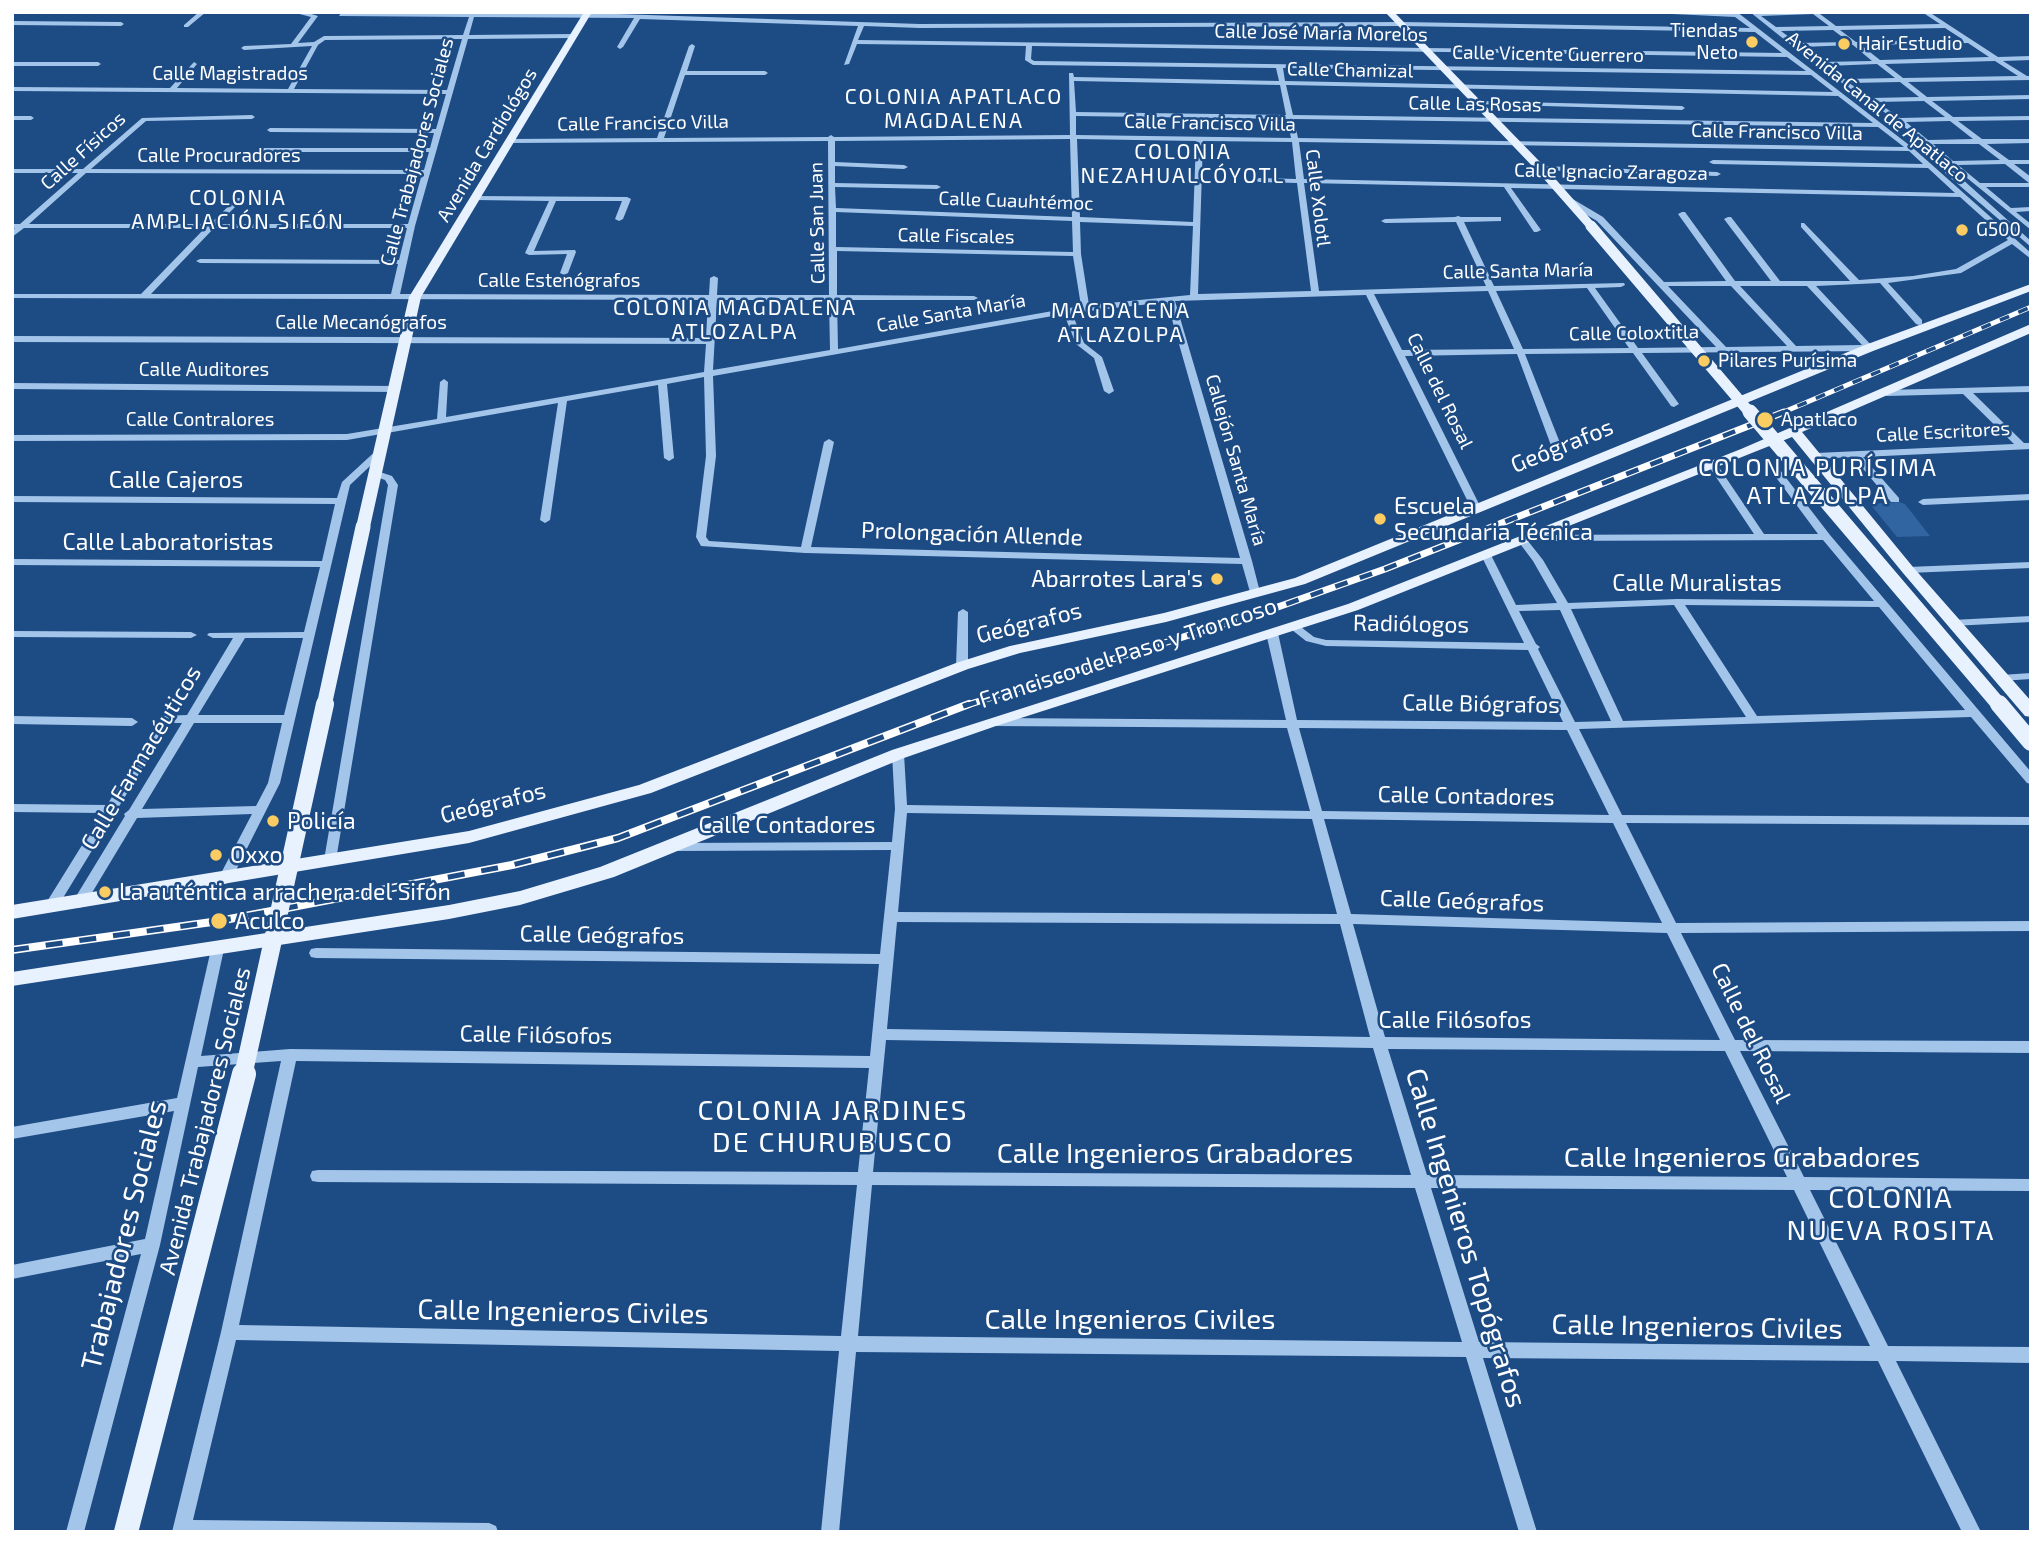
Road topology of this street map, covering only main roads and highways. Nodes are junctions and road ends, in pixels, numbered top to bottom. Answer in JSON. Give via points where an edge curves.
{"nodes":[{"id":1,"x":1389,"y":12,"type":"edge"},
{"id":2,"x":588,"y":13,"type":"edge"},
{"id":3,"x":2031,"y":287,"type":"edge"},
{"id":4,"x":415,"y":297,"type":"joint"},
{"id":5,"x":2031,"y":328,"type":"edge"},
{"id":6,"x":1794,"y":431,"type":"junction"},
{"id":7,"x":2031,"y":712,"type":"edge"},
{"id":8,"x":2031,"y":742,"type":"edge"},
{"id":9,"x":12,"y":912,"type":"edge"},
{"id":10,"x":12,"y":979,"type":"edge"},
{"id":11,"x":127,"y":1532,"type":"edge"}],
"edges":[{"from":1,"to":8,"type":"main road","bridge":true,"via":[[1540,168]]},
{"from":2,"to":4,"type":"main road","name":"Avenida Cardiológos"},
{"from":3,"to":9,"type":"main road","name":"Geógrafos","via":[[1869,348],[1300,581],[961,666],[645,789],[469,837]]},
{"from":4,"to":11,"type":"main road","name":"Avenida Trabajadores Sociales","bridge":true,"via":[[248,1058]]},
{"from":5,"to":6,"type":"main road","name":"Francisco del Paso y Troncoso"},
{"from":6,"to":7,"type":"main road"},
{"from":6,"to":10,"type":"main road","name":"Francisco del Paso y Troncoso","via":[[1527,540],[1293,626],[898,754],[607,872],[520,898]]}]}
